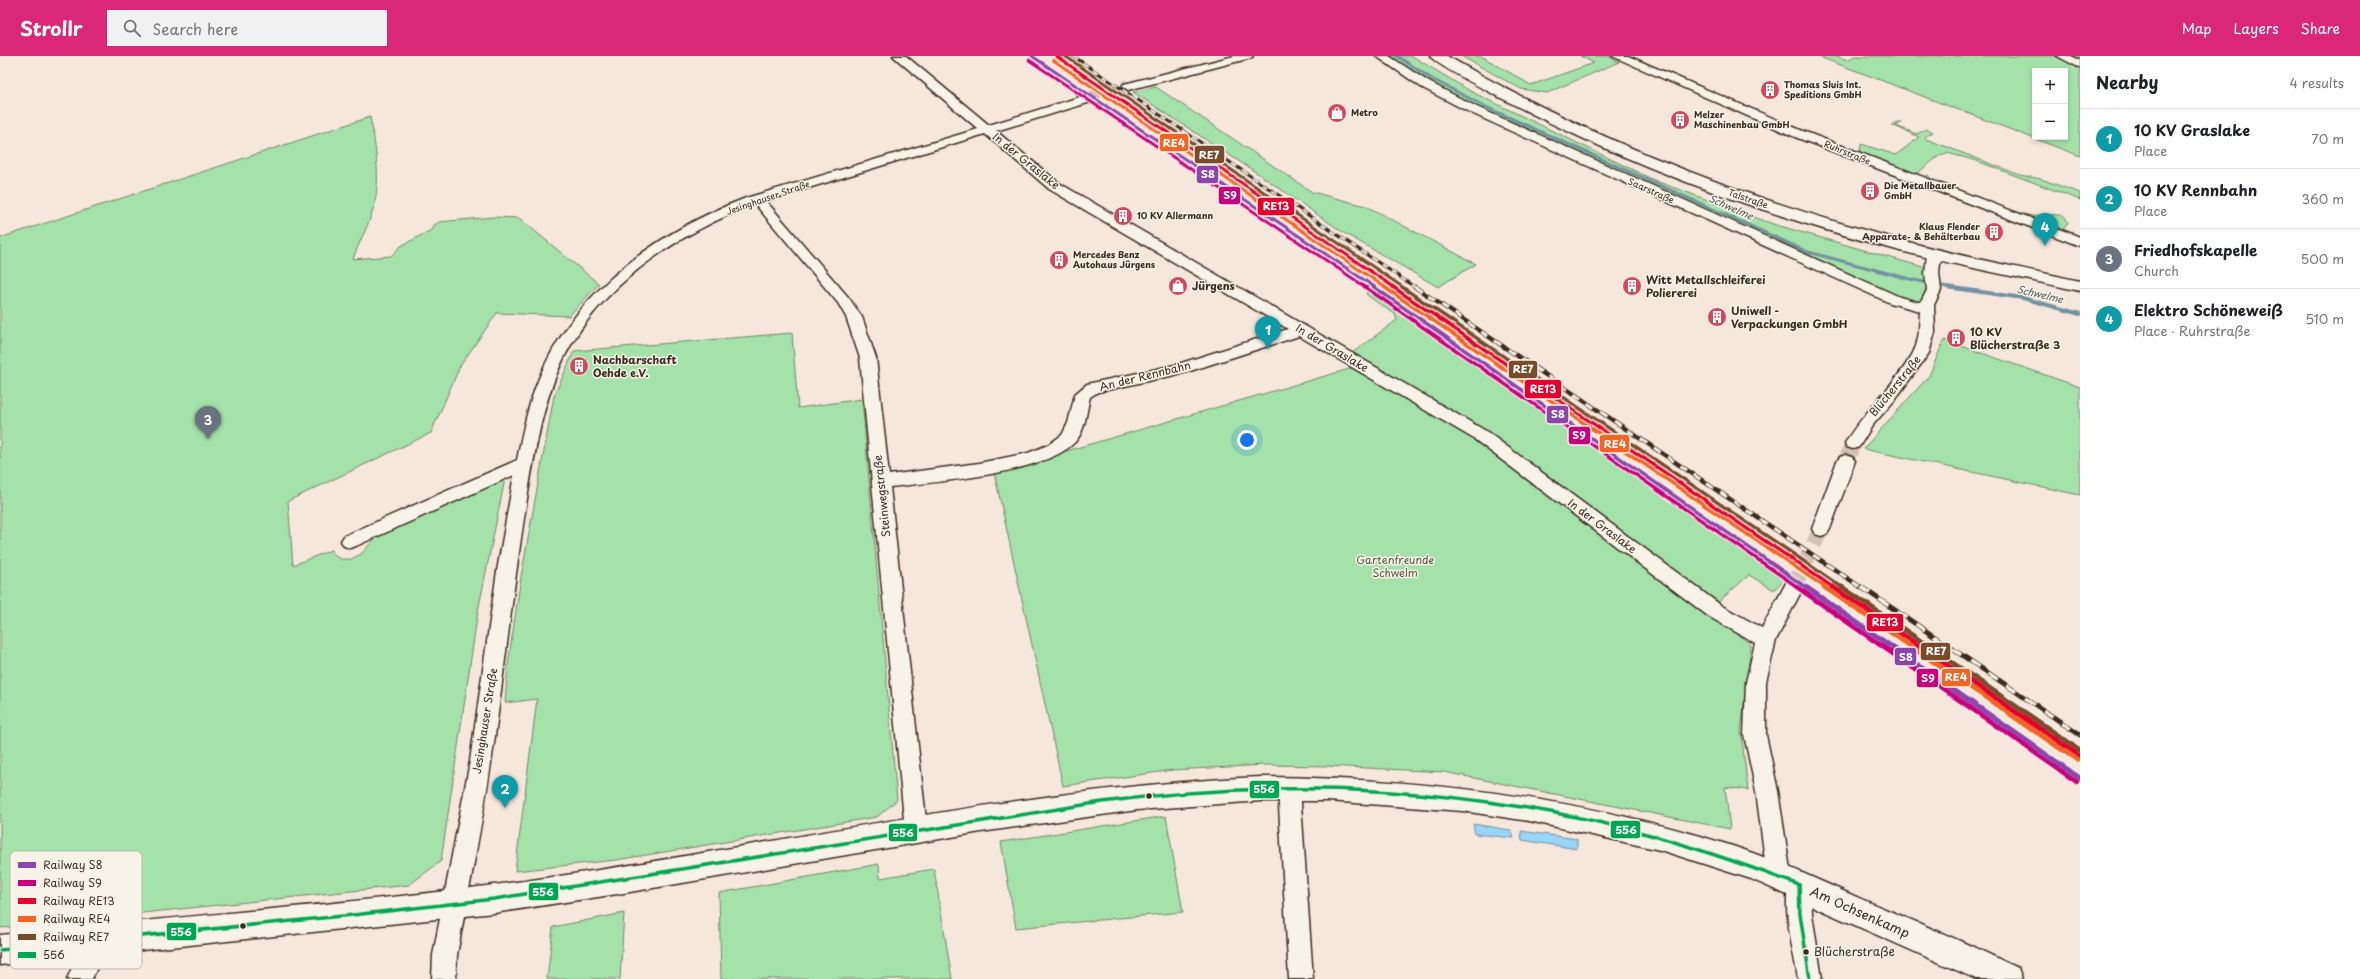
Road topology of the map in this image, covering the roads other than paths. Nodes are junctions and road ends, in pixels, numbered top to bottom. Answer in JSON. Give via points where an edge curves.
{"nodes":[{"id":1,"x":899,"y":56,"type":"edge"},
{"id":2,"x":1246,"y":56,"type":"edge"},
{"id":3,"x":1382,"y":56,"type":"edge"},
{"id":4,"x":1437,"y":56,"type":"edge"},
{"id":5,"x":1618,"y":56,"type":"edge"},
{"id":6,"x":2063,"y":56,"type":"edge"},
{"id":7,"x":2080,"y":65,"type":"edge"},
{"id":8,"x":1128,"y":86,"type":"tunnel mouth"},
{"id":9,"x":1087,"y":99,"type":"tunnel mouth"},
{"id":10,"x":988,"y":130,"type":"junction"},
{"id":11,"x":758,"y":200,"type":"junction"},
{"id":12,"x":2080,"y":242,"type":"edge"},
{"id":13,"x":1934,"y":254,"type":"junction"},
{"id":14,"x":2080,"y":286,"type":"edge"},
{"id":15,"x":1928,"y":310,"type":"junction"},
{"id":16,"x":1302,"y":330,"type":"junction"},
{"id":17,"x":1853,"y":443,"type":"tunnel mouth"},
{"id":18,"x":1846,"y":461,"type":"tunnel mouth"},
{"id":19,"x":525,"y":463,"type":"junction"},
{"id":20,"x":880,"y":482,"type":"junction"},
{"id":21,"x":1822,"y":529,"type":"tunnel mouth"},
{"id":22,"x":350,"y":541,"type":"dead end"},
{"id":23,"x":1793,"y":588,"type":"tunnel mouth"},
{"id":24,"x":1766,"y":640,"type":"junction"},
{"id":25,"x":1289,"y":789,"type":"junction"},
{"id":26,"x":916,"y":829,"type":"junction"},
{"id":27,"x":1789,"y":880,"type":"junction"},
{"id":28,"x":455,"y":903,"type":"junction"},
{"id":29,"x":142,"y":935,"type":"edge"},
{"id":30,"x":10,"y":949,"type":"edge"},
{"id":31,"x":0,"y":950,"type":"edge"},
{"id":32,"x":84,"y":969,"type":"edge"},
{"id":33,"x":79,"y":979,"type":"edge"},
{"id":34,"x":444,"y":979,"type":"edge"},
{"id":35,"x":1301,"y":979,"type":"edge"},
{"id":36,"x":1810,"y":979,"type":"edge"},
{"id":37,"x":2007,"y":979,"type":"edge"}],
"edges":[{"from":1,"to":10,"type":"street","name":"In der Graslake"},
{"from":2,"to":8,"type":"street"},
{"from":3,"to":15,"type":"street","name":"Saarstraße","via":[[1451,97],[1614,175],[1895,300]]},
{"from":4,"to":13,"type":"main road","name":"Talstraße","via":[[1535,110],[1666,169],[1776,208]]},
{"from":5,"to":12,"type":"street","name":"Ruhrstraße","via":[[1799,134]]},
{"from":6,"to":7,"type":"street"},
{"from":9,"to":10,"type":"street","name":"Jesinghauser Straße"},
{"from":10,"to":11,"type":"street","name":"Jesinghauser Straße"},
{"from":10,"to":16,"type":"street","name":"In der Graslake","via":[[1054,186]]},
{"from":11,"to":19,"type":"street","name":"Jesinghauser Straße","via":[[702,222],[668,242],[638,263],[609,289],[581,320],[551,367],[536,412]]},
{"from":11,"to":20,"type":"street","name":"Steinwegstraße","via":[[844,301],[854,317],[868,358]]},
{"from":13,"to":14,"type":"main road","name":"Talstraße"},
{"from":13,"to":15,"type":"street","name":"Blücherstraße","via":[[1933,285]]},
{"from":15,"to":17,"type":"street","name":"Blücherstraße","via":[[1927,332],[1921,353],[1866,422]]},
{"from":16,"to":20,"type":"street","name":"An der Rennbahn","via":[[1167,372],[1093,388],[1083,394],[1075,428],[1068,439],[1056,449],[968,472]]},
{"from":16,"to":24,"type":"street","name":"In der Graslake","via":[[1480,435],[1715,611]]},
{"from":18,"to":21,"type":"street"},
{"from":19,"to":22,"type":"street"},
{"from":19,"to":28,"type":"street","name":"Jesinghauser Straße","via":[[502,592],[489,700]]},
{"from":20,"to":26,"type":"street","name":"Steinwegstraße"},
{"from":23,"to":24,"type":"street"},
{"from":24,"to":27,"type":"street","via":[[1756,682],[1755,735]]},
{"from":25,"to":26,"type":"main road","name":"Am Ochsenkamp","via":[[1192,792]]},
{"from":25,"to":27,"type":"main road","name":"Am Ochsenkamp","via":[[1380,792],[1524,808],[1666,839]]},
{"from":25,"to":35,"type":"street"},
{"from":26,"to":28,"type":"main road","name":"Am Ochsenkamp","via":[[644,876]]},
{"from":27,"to":36,"type":"street","via":[[1800,914]]},
{"from":27,"to":37,"type":"main road","name":"Am Ochsenkamp"},
{"from":28,"to":29,"type":"main road","name":"Am Ochsenkamp"},
{"from":28,"to":34,"type":"street","name":"Jesinghauser Straße","via":[[445,955]]},
{"from":30,"to":31,"type":"main road","name":"Am Ochsenkamp"},
{"from":32,"to":33,"type":"street"}]}
